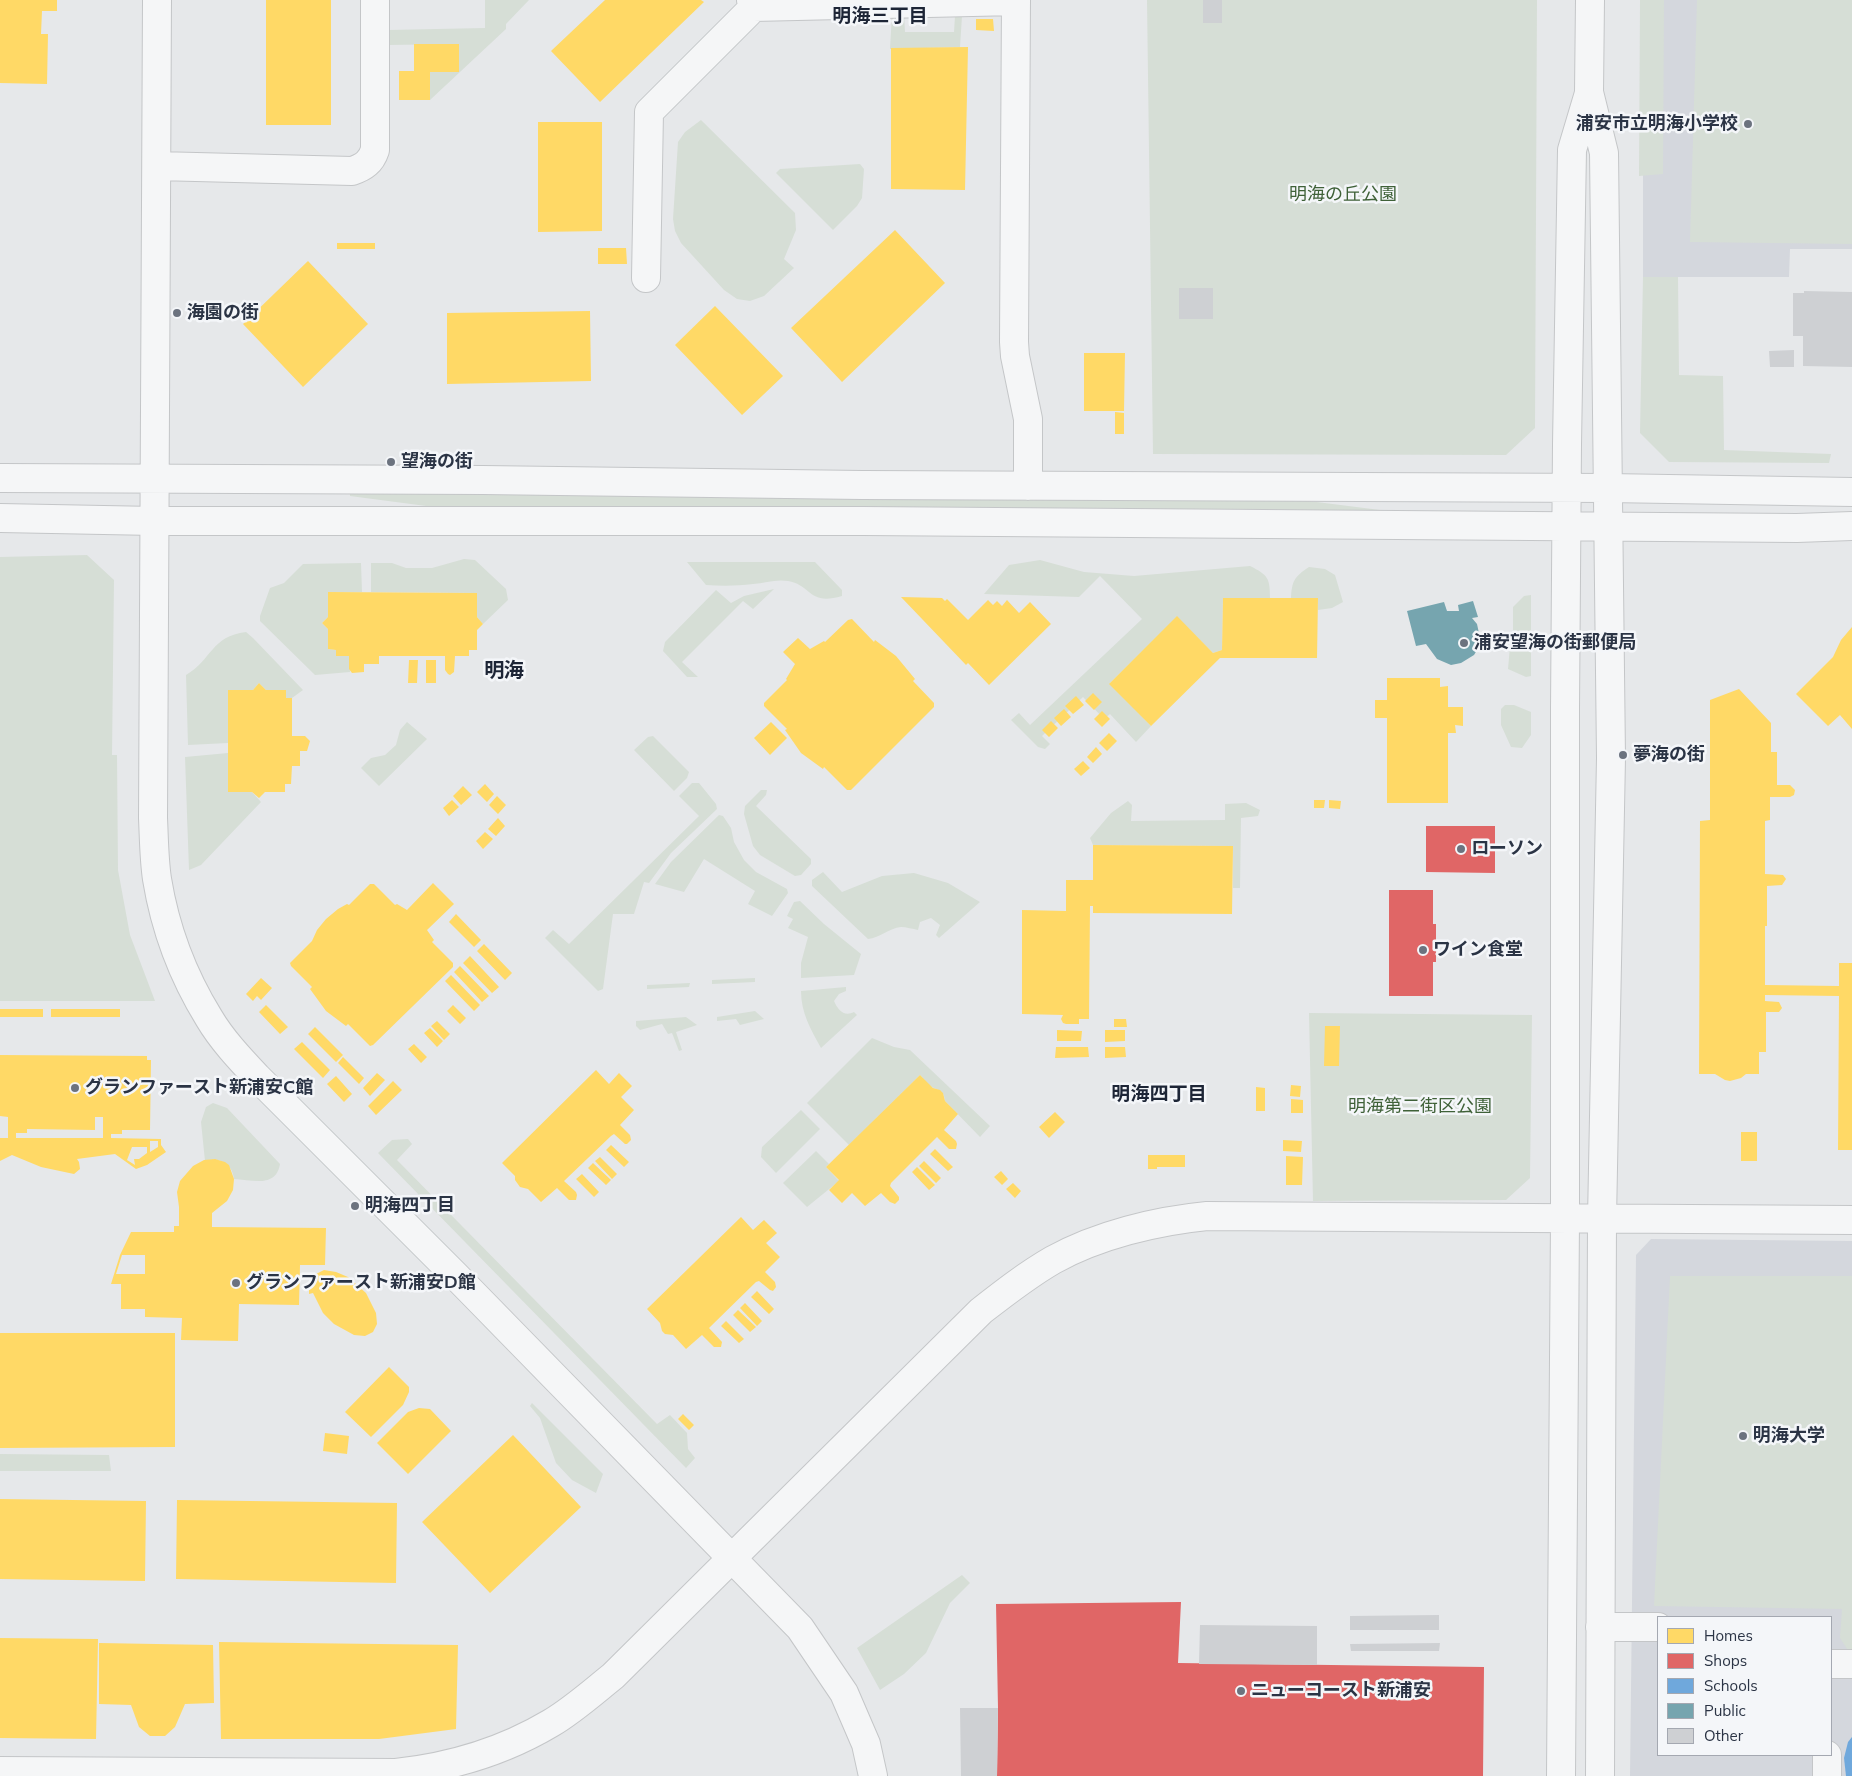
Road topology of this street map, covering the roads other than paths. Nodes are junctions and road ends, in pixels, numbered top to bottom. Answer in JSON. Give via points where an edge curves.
{"nodes":[{"id":1,"x":157,"y":0,"type":"edge"},
{"id":2,"x":375,"y":0,"type":"edge"},
{"id":3,"x":1590,"y":0,"type":"edge"},
{"id":4,"x":1016,"y":1,"type":"edge"},
{"id":5,"x":752,"y":3,"type":"edge"},
{"id":6,"x":1589,"y":92,"type":"junction"},
{"id":7,"x":157,"y":166,"type":"junction"},
{"id":8,"x":646,"y":278,"type":"dead end"},
{"id":9,"x":0,"y":478,"type":"edge"},
{"id":10,"x":156,"y":478,"type":"junction"},
{"id":11,"x":1028,"y":486,"type":"junction"},
{"id":12,"x":1608,"y":488,"type":"junction"},
{"id":13,"x":1566,"y":489,"type":"junction"},
{"id":14,"x":1852,"y":492,"type":"edge"},
{"id":15,"x":0,"y":518,"type":"edge"},
{"id":16,"x":155,"y":521,"type":"junction"},
{"id":17,"x":1567,"y":526,"type":"junction"},
{"id":18,"x":1852,"y":526,"type":"edge"},
{"id":19,"x":1608,"y":527,"type":"junction"},
{"id":20,"x":1602,"y":1218,"type":"junction"},
{"id":21,"x":1565,"y":1219,"type":"junction"},
{"id":22,"x":1852,"y":1220,"type":"edge"},
{"id":23,"x":731,"y":1557,"type":"junction"},
{"id":24,"x":1600,"y":1627,"type":"junction"},
{"id":25,"x":1657,"y":1627,"type":"edge"},
{"id":26,"x":1832,"y":1664,"type":"edge"},
{"id":27,"x":1852,"y":1664,"type":"edge"},
{"id":28,"x":1827,"y":1756,"type":"edge"},
{"id":29,"x":0,"y":1771,"type":"edge"},
{"id":30,"x":36,"y":1774,"type":"edge"},
{"id":31,"x":873,"y":1776,"type":"edge"},
{"id":32,"x":1561,"y":1776,"type":"edge"},
{"id":33,"x":1600,"y":1776,"type":"edge"},
{"id":34,"x":1827,"y":1776,"type":"edge"}],
"edges":[{"from":1,"to":7,"type":"street"},
{"from":2,"to":7,"type":"street","via":[[375,150],[371,160],[361,169]]},
{"from":3,"to":6,"type":"street"},
{"from":4,"to":5,"type":"street"},
{"from":4,"to":11,"type":"street","via":[[1014,342],[1028,419]]},
{"from":5,"to":8,"type":"street","via":[[649,112]]},
{"from":6,"to":12,"type":"street","via":[[1604,153]]},
{"from":6,"to":13,"type":"street","via":[[1572,150]]},
{"from":7,"to":10,"type":"street"},
{"from":9,"to":10,"type":"street"},
{"from":10,"to":11,"type":"street"},
{"from":10,"to":16,"type":"street"},
{"from":11,"to":13,"type":"street"},
{"from":12,"to":13,"type":"street"},
{"from":12,"to":14,"type":"street"},
{"from":12,"to":19,"type":"street"},
{"from":13,"to":17,"type":"street"},
{"from":15,"to":16,"type":"street"},
{"from":16,"to":17,"type":"street","via":[[863,521]]},
{"from":16,"to":23,"type":"street","via":[[153,818],[157,878],[165,919],[177,955],[209,1019],[257,1077]]},
{"from":17,"to":19,"type":"street"},
{"from":17,"to":21,"type":"street"},
{"from":18,"to":19,"type":"street"},
{"from":19,"to":20,"type":"street","via":[[1611,758]]},
{"from":20,"to":21,"type":"street"},
{"from":20,"to":22,"type":"street"},
{"from":20,"to":24,"type":"street"},
{"from":21,"to":23,"type":"street","via":[[1207,1216],[1145,1226],[1086,1245],[1015,1284],[981,1311]]},
{"from":21,"to":32,"type":"street"},
{"from":23,"to":30,"type":"street","via":[[605,1682],[553,1722],[522,1740],[489,1753],[427,1770],[396,1773]]},
{"from":23,"to":31,"type":"street","via":[[800,1628],[822,1660],[844,1694],[860,1730]]},
{"from":24,"to":25,"type":"street"},
{"from":24,"to":33,"type":"street"},
{"from":26,"to":27,"type":"street"},
{"from":28,"to":34,"type":"street"},
{"from":29,"to":30,"type":"street"}]}
